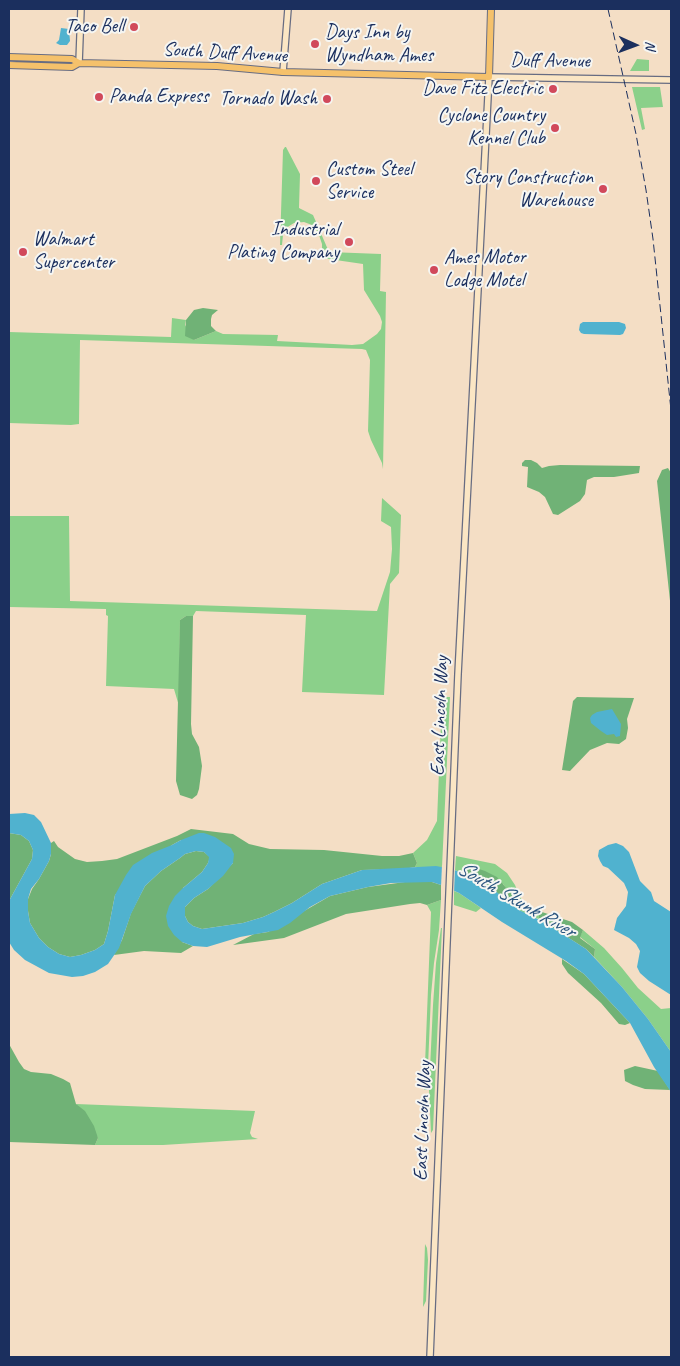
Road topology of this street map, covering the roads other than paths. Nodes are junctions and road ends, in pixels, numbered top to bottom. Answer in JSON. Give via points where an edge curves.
{"nodes":[{"id":1,"x":81,"y":9,"type":"edge"},
{"id":2,"x":288,"y":9,"type":"edge"},
{"id":3,"x":491,"y":9,"type":"edge"},
{"id":4,"x":9,"y":57,"type":"edge"},
{"id":5,"x":79,"y":63,"type":"junction"},
{"id":6,"x":9,"y":65,"type":"edge"},
{"id":7,"x":283,"y":72,"type":"junction"},
{"id":8,"x":489,"y":77,"type":"junction"},
{"id":9,"x":671,"y":80,"type":"edge"},
{"id":10,"x":430,"y":1357,"type":"edge"}],
"edges":[{"from":1,"to":5,"type":"main road"},
{"from":2,"to":7,"type":"main road"},
{"from":3,"to":8,"type":"main road"},
{"from":4,"to":5,"type":"main road","name":"South Duff Avenue","via":[[72,59]]},
{"from":5,"to":6,"type":"main road","name":"South Duff Avenue","via":[[72,67]]},
{"from":5,"to":7,"type":"main road","name":"South Duff Avenue","via":[[227,67]]},
{"from":7,"to":8,"type":"main road","name":"South Duff Avenue"},
{"from":8,"to":9,"type":"main road","name":"Duff Avenue"},
{"from":8,"to":10,"type":"main road","name":"East Lincoln Way","via":[[460,637]]}]}
